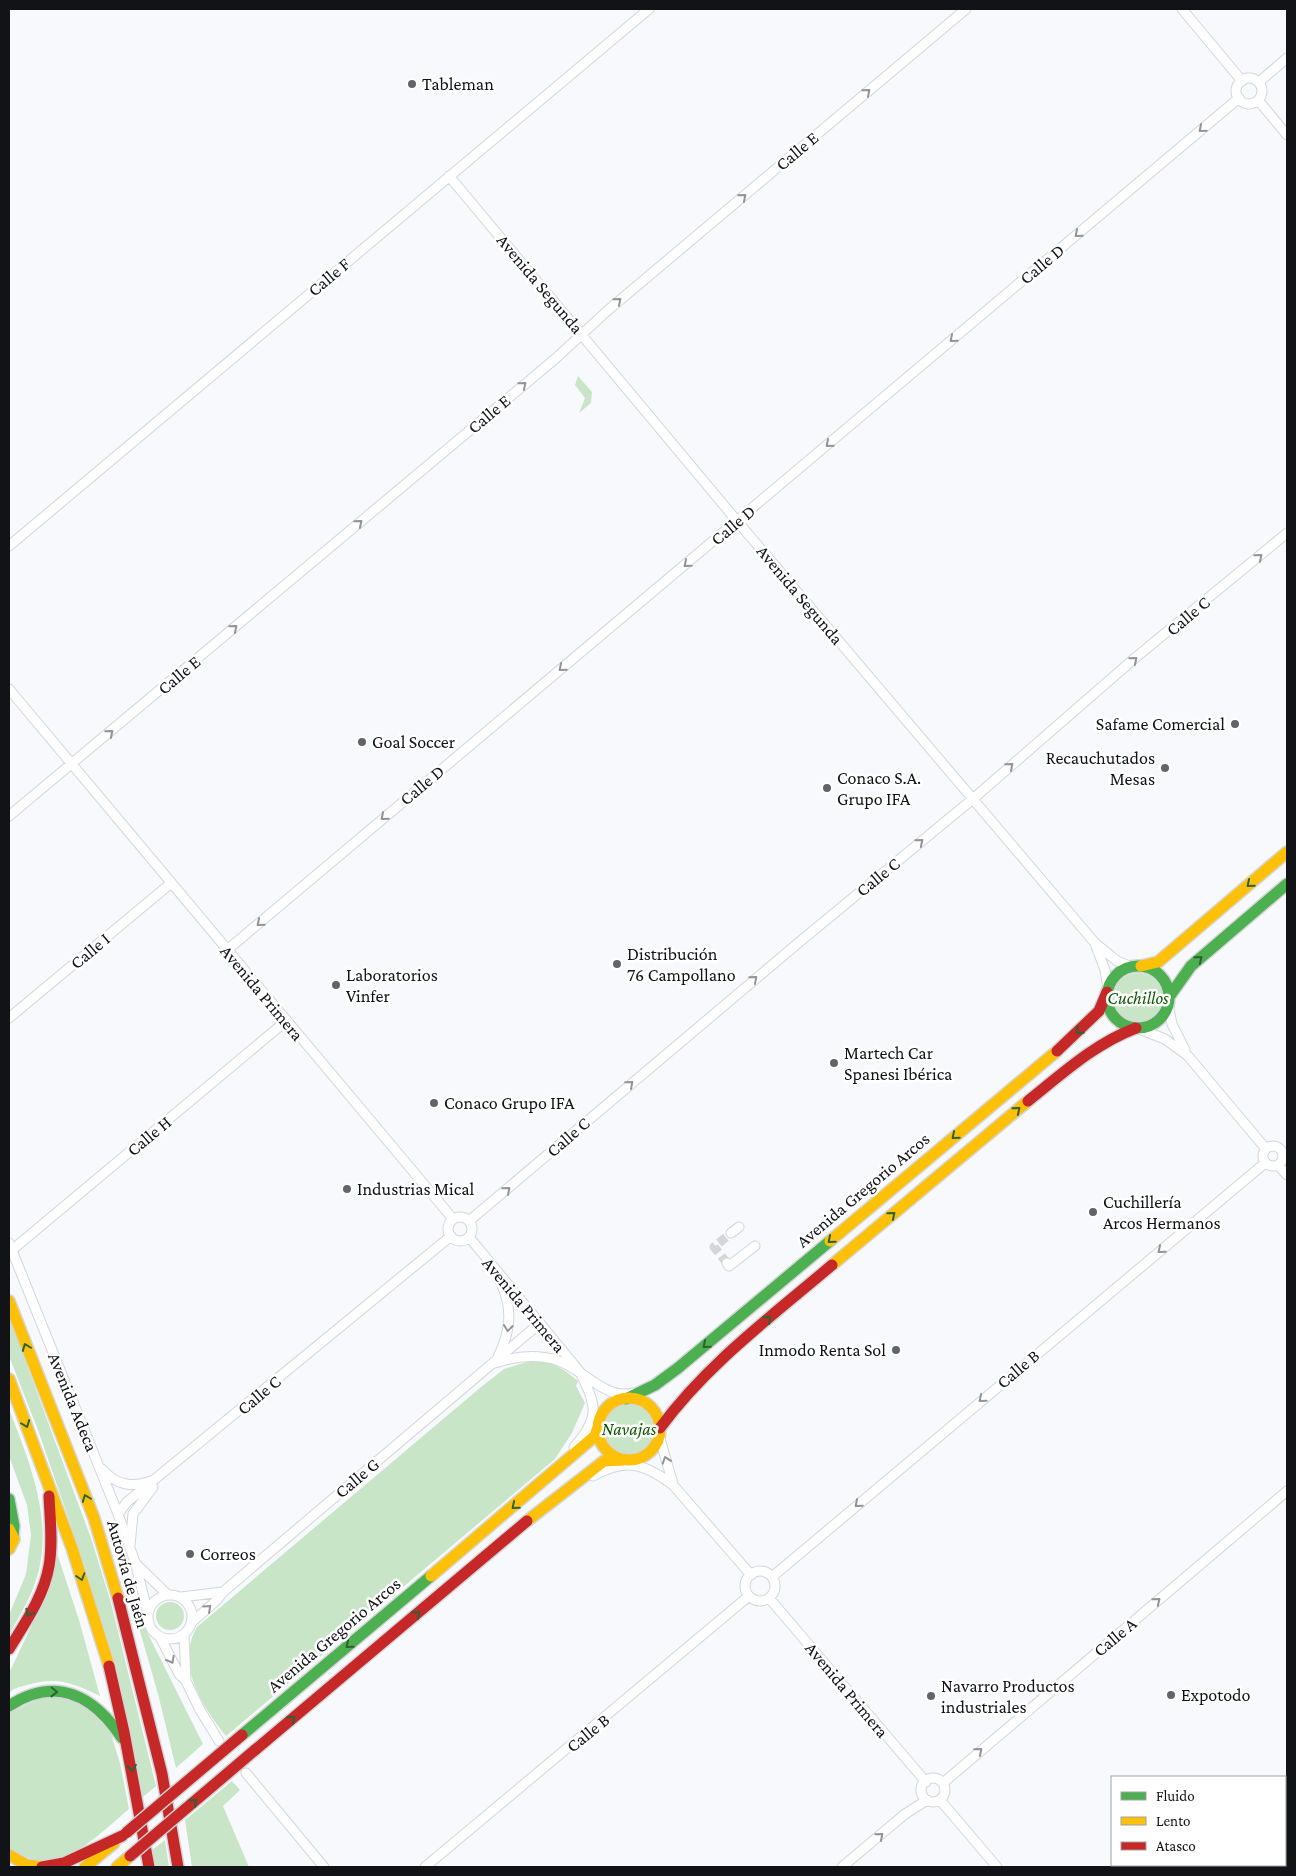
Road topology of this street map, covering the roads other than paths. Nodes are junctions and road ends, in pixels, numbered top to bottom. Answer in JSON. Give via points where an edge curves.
{"nodes":[{"id":1,"x":649,"y":9,"type":"edge"},
{"id":2,"x":966,"y":9,"type":"edge"},
{"id":3,"x":1182,"y":9,"type":"edge"},
{"id":4,"x":1287,"y":58,"type":"edge"},
{"id":5,"x":1242,"y":80,"type":"junction"},
{"id":6,"x":1259,"y":82,"type":"junction"},
{"id":7,"x":1239,"y":98,"type":"junction"},
{"id":8,"x":1258,"y":100,"type":"junction"},
{"id":9,"x":1287,"y":135,"type":"edge"},
{"id":10,"x":449,"y":176,"type":"junction"},
{"id":11,"x":582,"y":334,"type":"junction"},
{"id":12,"x":737,"y":521,"type":"junction"},
{"id":13,"x":1287,"y":533,"type":"edge"},
{"id":14,"x":9,"y":546,"type":"edge"},
{"id":15,"x":9,"y":689,"type":"edge"},
{"id":16,"x":72,"y":764,"type":"junction"},
{"id":17,"x":974,"y":798,"type":"junction"},
{"id":18,"x":9,"y":816,"type":"edge"},
{"id":19,"x":1287,"y":852,"type":"edge"},
{"id":20,"x":170,"y":884,"type":"junction"},
{"id":21,"x":1287,"y":884,"type":"edge"},
{"id":22,"x":1095,"y":943,"type":"junction"},
{"id":23,"x":226,"y":951,"type":"junction"},
{"id":24,"x":1136,"y":967,"type":"junction"},
{"id":25,"x":1108,"y":991,"type":"junction"},
{"id":26,"x":1168,"y":1001,"type":"junction"},
{"id":27,"x":9,"y":1018,"type":"edge"},
{"id":28,"x":286,"y":1021,"type":"junction"},
{"id":29,"x":1137,"y":1028,"type":"junction"},
{"id":30,"x":1188,"y":1056,"type":"junction"},
{"id":31,"x":1284,"y":1147,"type":"edge"},
{"id":32,"x":1266,"y":1149,"type":"junction"},
{"id":33,"x":1266,"y":1163,"type":"junction"},
{"id":34,"x":1278,"y":1164,"type":"junction"},
{"id":35,"x":1287,"y":1175,"type":"edge"},
{"id":36,"x":453,"y":1219,"type":"junction"},
{"id":37,"x":470,"y":1221,"type":"junction"},
{"id":38,"x":451,"y":1236,"type":"junction"},
{"id":39,"x":469,"y":1237,"type":"junction"},
{"id":40,"x":755,"y":1246,"type":"dead end"},
{"id":41,"x":10,"y":1247,"type":"edge"},
{"id":42,"x":727,"y":1263,"type":"dead end"},
{"id":43,"x":492,"y":1265,"type":"junction"},
{"id":44,"x":9,"y":1301,"type":"edge"},
{"id":45,"x":540,"y":1323,"type":"junction"},
{"id":46,"x":494,"y":1362,"type":"junction"},
{"id":47,"x":580,"y":1372,"type":"junction"},
{"id":48,"x":9,"y":1378,"type":"edge"},
{"id":49,"x":621,"y":1397,"type":"junction"},
{"id":50,"x":594,"y":1408,"type":"junction"},
{"id":51,"x":599,"y":1422,"type":"junction"},
{"id":52,"x":659,"y":1431,"type":"junction"},
{"id":53,"x":632,"y":1462,"type":"junction"},
{"id":54,"x":98,"y":1465,"type":"junction"},
{"id":55,"x":160,"y":1477,"type":"junction"},
{"id":56,"x":48,"y":1482,"type":"junction"},
{"id":57,"x":541,"y":1484,"type":"junction"},
{"id":58,"x":674,"y":1485,"type":"junction"},
{"id":59,"x":1287,"y":1491,"type":"edge"},
{"id":60,"x":9,"y":1499,"type":"edge"},
{"id":61,"x":136,"y":1508,"type":"junction"},
{"id":62,"x":118,"y":1514,"type":"junction"},
{"id":63,"x":534,"y":1515,"type":"junction"},
{"id":64,"x":94,"y":1518,"type":"junction"},
{"id":65,"x":11,"y":1533,"type":"edge"},
{"id":66,"x":9,"y":1549,"type":"edge"},
{"id":67,"x":130,"y":1550,"type":"junction"},
{"id":68,"x":135,"y":1562,"type":"junction"},
{"id":69,"x":750,"y":1575,"type":"junction"},
{"id":70,"x":772,"y":1577,"type":"junction"},
{"id":71,"x":223,"y":1592,"type":"junction"},
{"id":72,"x":168,"y":1594,"type":"junction"},
{"id":73,"x":749,"y":1596,"type":"junction"},
{"id":74,"x":181,"y":1598,"type":"junction"},
{"id":75,"x":769,"y":1598,"type":"junction"},
{"id":76,"x":148,"y":1613,"type":"junction"},
{"id":77,"x":191,"y":1623,"type":"junction"},
{"id":78,"x":184,"y":1634,"type":"junction"},
{"id":79,"x":160,"y":1637,"type":"junction"},
{"id":80,"x":9,"y":1649,"type":"edge"},
{"id":81,"x":186,"y":1681,"type":"junction"},
{"id":82,"x":9,"y":1706,"type":"edge"},
{"id":83,"x":218,"y":1741,"type":"dead end"},
{"id":84,"x":128,"y":1749,"type":"junction"},
{"id":85,"x":246,"y":1772,"type":"dead end"},
{"id":86,"x":926,"y":1782,"type":"junction"},
{"id":87,"x":943,"y":1783,"type":"junction"},
{"id":88,"x":927,"y":1800,"type":"junction"},
{"id":89,"x":940,"y":1800,"type":"junction"},
{"id":90,"x":124,"y":1835,"type":"junction"},
{"id":91,"x":9,"y":1855,"type":"edge"},
{"id":92,"x":42,"y":1867,"type":"edge"},
{"id":93,"x":85,"y":1867,"type":"edge"},
{"id":94,"x":116,"y":1867,"type":"edge"},
{"id":95,"x":149,"y":1867,"type":"edge"},
{"id":96,"x":178,"y":1867,"type":"edge"},
{"id":97,"x":184,"y":1867,"type":"edge"},
{"id":98,"x":324,"y":1867,"type":"edge"},
{"id":99,"x":425,"y":1867,"type":"edge"},
{"id":100,"x":842,"y":1867,"type":"edge"},
{"id":101,"x":997,"y":1867,"type":"edge"}],
"edges":[{"from":1,"to":10,"type":"street","name":"Calle F"},
{"from":11,"to":2,"type":"street","name":"Calle E","one_way":true},
{"from":3,"to":5,"type":"street"},
{"from":4,"to":6,"type":"street"},
{"from":5,"to":6,"type":"street","via":[[1250,78]]},
{"from":5,"to":7,"type":"street","via":[[1237,89]]},
{"from":6,"to":8,"type":"street","via":[[1262,91]]},
{"from":7,"to":8,"type":"street","via":[[1247,103]]},
{"from":7,"to":12,"type":"street","name":"Calle D","one_way":true},
{"from":8,"to":9,"type":"street"},
{"from":10,"to":11,"type":"street","name":"Avenida Segunda"},
{"from":10,"to":14,"type":"street","name":"Calle F"},
{"from":11,"to":12,"type":"street","name":"Avenida Segunda"},
{"from":16,"to":11,"type":"street","name":"Calle E","one_way":true},
{"from":12,"to":17,"type":"street","name":"Avenida Segunda"},
{"from":12,"to":23,"type":"street","name":"Calle D","one_way":true},
{"from":17,"to":13,"type":"street","name":"Calle C","one_way":true,"via":[[1135,658]]},
{"from":15,"to":16,"type":"street","name":"Avenida Primera"},
{"from":16,"to":18,"type":"street","name":"Calle E"},
{"from":16,"to":20,"type":"street","name":"Avenida Primera"},
{"from":17,"to":22,"type":"street","name":"Avenida Segunda"},
{"from":37,"to":17,"type":"street","name":"Calle C","one_way":true},
{"from":19,"to":24,"type":"main road","one_way":true,"via":[[1158,962]]},
{"from":20,"to":23,"type":"street","name":"Avenida Primera"},
{"from":20,"to":27,"type":"street","name":"Calle I"},
{"from":26,"to":21,"type":"main road","one_way":true,"via":[[1191,966]]},
{"from":22,"to":24,"type":"street","name":"Avenida Segunda","via":[[1117,961]]},
{"from":22,"to":25,"type":"street","name":"Avenida Segunda"},
{"from":23,"to":28,"type":"street","name":"Avenida Primera"},
{"from":24,"to":25,"type":"main road","via":[[1116,975]]},
{"from":24,"to":26,"type":"main road","via":[[1153,970],[1161,976]]},
{"from":25,"to":29,"type":"main road","via":[[1107,1001],[1116,1020]]},
{"from":25,"to":49,"type":"main road","name":"Avenida Gregorio Arcos","one_way":true,"via":[[1099,1011],[1084,1027],[702,1348],[646,1389]]},
{"from":26,"to":29,"type":"main road","via":[[1159,1020]]},
{"from":26,"to":30,"type":"street","via":[[1172,1024]]},
{"from":28,"to":36,"type":"street","name":"Avenida Primera"},
{"from":28,"to":41,"type":"street","name":"Calle H"},
{"from":29,"to":30,"type":"street","via":[[1165,1039]]},
{"from":52,"to":29,"type":"main road","one_way":true,"via":[[681,1399],[732,1350],[1092,1050]]},
{"from":30,"to":32,"type":"street"},
{"from":31,"to":32,"type":"street"},
{"from":31,"to":34,"type":"street"},
{"from":32,"to":33,"type":"street","via":[[1263,1156]]},
{"from":33,"to":34,"type":"street"},
{"from":33,"to":70,"type":"street","name":"Calle B","one_way":true},
{"from":34,"to":35,"type":"street"},
{"from":36,"to":37,"type":"street","via":[[462,1217]]},
{"from":36,"to":38,"type":"street","via":[[448,1229]]},
{"from":37,"to":39,"type":"street"},
{"from":38,"to":39,"type":"street","via":[[458,1240]]},
{"from":38,"to":55,"type":"street","name":"Calle C"},
{"from":39,"to":43,"type":"street","name":"Avenida Primera"},
{"from":40,"to":42,"type":"street","via":[[729,1266]]},
{"from":41,"to":54,"type":"street","name":"Avenida Adeca"},
{"from":43,"to":45,"type":"street","name":"Avenida Primera"},
{"from":43,"to":46,"type":"street","name":"Calle G","one_way":true,"via":[[506,1292],[510,1315],[508,1334]]},
{"from":64,"to":44,"type":"main road","name":"Autovía de Jaén","one_way":true},
{"from":45,"to":46,"type":"street","name":"Calle G"},
{"from":45,"to":47,"type":"street","name":"Avenida Primera"},
{"from":46,"to":47,"type":"street","name":"Calle G","via":[[537,1356],[560,1361]]},
{"from":46,"to":71,"type":"street","name":"Calle G"},
{"from":47,"to":49,"type":"street","name":"Avenida Primera"},
{"from":47,"to":50,"type":"street","name":"Avenida Primera"},
{"from":48,"to":56,"type":"main road","one_way":true},
{"from":49,"to":51,"type":"main road","via":[[608,1407]]},
{"from":49,"to":52,"type":"main road","via":[[649,1406],[657,1416]]},
{"from":50,"to":51,"type":"street","name":"Avenida Primera"},
{"from":50,"to":57,"type":"street","via":[[589,1430]]},
{"from":51,"to":53,"type":"main road","via":[[600,1440],[605,1449]]},
{"from":51,"to":57,"type":"main road","name":"Avenida Gregorio Arcos","via":[[595,1436]]},
{"from":52,"to":53,"type":"main road","via":[[650,1452]]},
{"from":58,"to":52,"type":"street","one_way":true},
{"from":53,"to":58,"type":"street"},
{"from":53,"to":63,"type":"street","via":[[607,1468]]},
{"from":53,"to":63,"type":"main road","name":"Avenida Gregorio Arcos","via":[[604,1461]]},
{"from":54,"to":55,"type":"street","name":"Calle C","via":[[114,1480],[124,1484],[140,1485]]},
{"from":54,"to":62,"type":"street","name":"Avenida Adeca"},
{"from":55,"to":61,"type":"street","name":"Calle C"},
{"from":55,"to":62,"type":"street","name":"Calle C","via":[[127,1502]]},
{"from":56,"to":80,"type":"main road","one_way":true,"via":[[49,1567],[38,1597]]},
{"from":56,"to":84,"type":"main road","one_way":true,"via":[[66,1527],[104,1650]]},
{"from":57,"to":90,"type":"main road","name":"Avenida Gregorio Arcos","one_way":true,"bridge":true},
{"from":58,"to":69,"type":"street"},
{"from":87,"to":59,"type":"street","name":"Calle A","one_way":true},
{"from":60,"to":65,"type":"main road","via":[[14,1526]]},
{"from":61,"to":62,"type":"street"},
{"from":61,"to":67,"type":"street","name":"Calle C","via":[[131,1522]]},
{"from":62,"to":67,"type":"street","name":"Avenida Adeca"},
{"from":94,"to":63,"type":"main road","name":"Avenida Gregorio Arcos","one_way":true,"bridge":true},
{"from":64,"to":96,"type":"main road","name":"Autovía de Jaén","via":[[114,1583],[162,1774]]},
{"from":64,"to":97,"type":"main road","via":[[119,1587],[168,1769],[179,1819]]},
{"from":65,"to":66,"type":"main road","via":[[13,1544]]},
{"from":67,"to":68,"type":"street","name":"Avenida Adeca"},
{"from":68,"to":72,"type":"street","name":"Avenida Adeca"},
{"from":68,"to":76,"type":"street","name":"Avenida Adeca"},
{"from":69,"to":70,"type":"street","via":[[761,1571]]},
{"from":69,"to":73,"type":"street","via":[[745,1588]]},
{"from":70,"to":75,"type":"street","via":[[775,1587]]},
{"from":71,"to":74,"type":"street"},
{"from":77,"to":71,"type":"street","name":"Calle G","one_way":true},
{"from":72,"to":74,"type":"street"},
{"from":72,"to":76,"type":"street","via":[[154,1601]]},
{"from":73,"to":75,"type":"street","via":[[759,1601]]},
{"from":73,"to":99,"type":"street","name":"Calle B"},
{"from":74,"to":77,"type":"street","via":[[188,1604]]},
{"from":75,"to":86,"type":"street","name":"Avenida Primera"},
{"from":76,"to":79,"type":"street","via":[[151,1630]]},
{"from":77,"to":78,"type":"street"},
{"from":78,"to":79,"type":"street","via":[[169,1639]]},
{"from":78,"to":81,"type":"street"},
{"from":79,"to":81,"type":"street","one_way":true},
{"from":81,"to":83,"type":"street"},
{"from":82,"to":84,"type":"main road","one_way":true,"via":[[30,1694],[48,1692],[77,1696],[89,1701],[110,1720]]},
{"from":84,"to":95,"type":"main road","one_way":true},
{"from":85,"to":98,"type":"street"},
{"from":86,"to":87,"type":"street","via":[[935,1779]]},
{"from":86,"to":88,"type":"street","via":[[922,1791]]},
{"from":87,"to":89,"type":"street","via":[[945,1790]]},
{"from":88,"to":89,"type":"street"},
{"from":100,"to":88,"type":"street","one_way":true,"via":[[905,1814]]},
{"from":89,"to":101,"type":"street"},
{"from":90,"to":92,"type":"main road","via":[[104,1842],[74,1861]]},
{"from":90,"to":93,"type":"main road","name":"Avenida Gregorio Arcos"},
{"from":91,"to":92,"type":"main road"}]}
